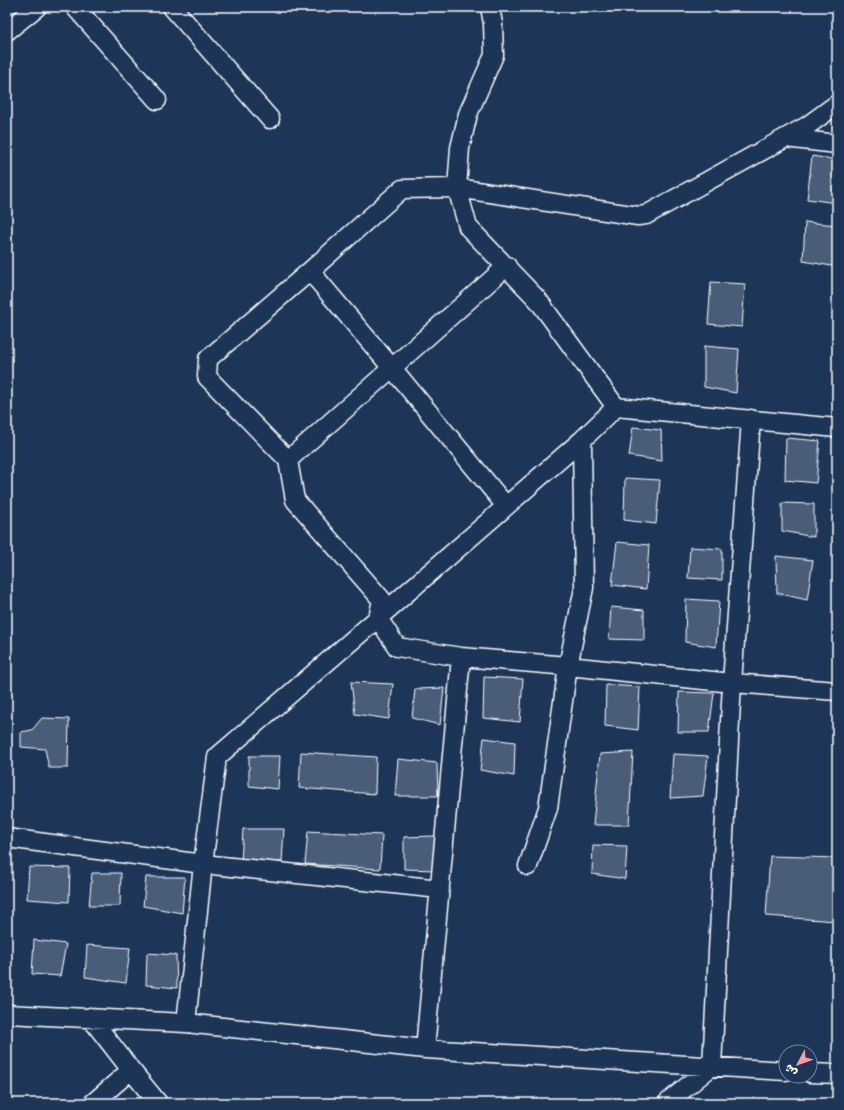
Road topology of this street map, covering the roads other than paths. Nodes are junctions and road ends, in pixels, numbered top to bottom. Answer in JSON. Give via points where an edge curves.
{"nodes":[{"id":1,"x":37,"y":7,"type":"edge"},
{"id":2,"x":75,"y":7,"type":"edge"},
{"id":3,"x":172,"y":7,"type":"edge"},
{"id":4,"x":490,"y":7,"type":"edge"},
{"id":5,"x":7,"y":31,"type":"edge"},
{"id":6,"x":157,"y":100,"type":"dead end"},
{"id":7,"x":837,"y":104,"type":"edge"},
{"id":8,"x":270,"y":119,"type":"dead end"},
{"id":9,"x":785,"y":138,"type":"junction"},
{"id":10,"x":837,"y":144,"type":"edge"},
{"id":11,"x":457,"y":188,"type":"junction"},
{"id":12,"x":507,"y":266,"type":"junction"},
{"id":13,"x":310,"y":271,"type":"junction"},
{"id":14,"x":392,"y":368,"type":"junction"},
{"id":15,"x":616,"y":407,"type":"junction"},
{"id":16,"x":751,"y":419,"type":"junction"},
{"id":17,"x":837,"y":428,"type":"edge"},
{"id":18,"x":582,"y":440,"type":"junction"},
{"id":19,"x":288,"y":460,"type":"junction"},
{"id":20,"x":506,"y":506,"type":"junction"},
{"id":21,"x":378,"y":618,"type":"junction"},
{"id":22,"x":461,"y":657,"type":"junction"},
{"id":23,"x":568,"y":666,"type":"junction"},
{"id":24,"x":732,"y":683,"type":"junction"},
{"id":25,"x":837,"y":691,"type":"edge"},
{"id":26,"x":7,"y":838,"type":"edge"},
{"id":27,"x":203,"y":864,"type":"junction"},
{"id":28,"x":528,"y":866,"type":"dead end"},
{"id":29,"x":440,"y":889,"type":"junction"},
{"id":30,"x":7,"y":1014,"type":"edge"},
{"id":31,"x":90,"y":1017,"type":"junction"},
{"id":32,"x":186,"y":1023,"type":"junction"},
{"id":33,"x":425,"y":1049,"type":"junction"},
{"id":34,"x":712,"y":1066,"type":"junction"},
{"id":35,"x":131,"y":1070,"type":"junction"},
{"id":36,"x":778,"y":1070,"type":"edge"},
{"id":37,"x":818,"y":1073,"type":"edge"},
{"id":38,"x":837,"y":1074,"type":"edge"},
{"id":39,"x":93,"y":1103,"type":"edge"},
{"id":40,"x":158,"y":1103,"type":"edge"},
{"id":41,"x":667,"y":1103,"type":"edge"}],
"edges":[{"from":1,"to":5,"type":"street"},
{"from":2,"to":6,"type":"street"},
{"from":3,"to":8,"type":"street"},
{"from":4,"to":11,"type":"street","via":[[494,55],[468,114],[460,148]]},
{"from":7,"to":9,"type":"street","via":[[808,126]]},
{"from":9,"to":10,"type":"street"},
{"from":9,"to":11,"type":"street","via":[[646,215],[638,216]]},
{"from":11,"to":12,"type":"street","via":[[468,227]]},
{"from":11,"to":13,"type":"street","via":[[402,188]]},
{"from":12,"to":14,"type":"street"},
{"from":12,"to":15,"type":"street","via":[[538,300]]},
{"from":13,"to":14,"type":"street"},
{"from":13,"to":19,"type":"street","via":[[208,359],[207,377]]},
{"from":14,"to":19,"type":"street"},
{"from":14,"to":20,"type":"street"},
{"from":15,"to":16,"type":"street"},
{"from":15,"to":18,"type":"street"},
{"from":16,"to":17,"type":"street"},
{"from":16,"to":24,"type":"street"},
{"from":18,"to":20,"type":"street"},
{"from":18,"to":23,"type":"street","via":[[584,588]]},
{"from":19,"to":21,"type":"street","via":[[295,500],[382,600]]},
{"from":20,"to":21,"type":"street"},
{"from":21,"to":22,"type":"street","via":[[397,647]]},
{"from":21,"to":27,"type":"street","via":[[217,757]]},
{"from":22,"to":23,"type":"street"},
{"from":22,"to":29,"type":"street"},
{"from":23,"to":24,"type":"street"},
{"from":23,"to":28,"type":"street","via":[[548,808]]},
{"from":24,"to":25,"type":"street"},
{"from":24,"to":34,"type":"street"},
{"from":26,"to":27,"type":"street"},
{"from":27,"to":29,"type":"street"},
{"from":27,"to":32,"type":"street"},
{"from":29,"to":33,"type":"street"},
{"from":30,"to":31,"type":"street"},
{"from":31,"to":32,"type":"street"},
{"from":31,"to":35,"type":"street"},
{"from":32,"to":33,"type":"street"},
{"from":33,"to":34,"type":"street"},
{"from":34,"to":36,"type":"street"},
{"from":34,"to":41,"type":"street"},
{"from":35,"to":39,"type":"street"},
{"from":35,"to":40,"type":"street"},
{"from":37,"to":38,"type":"street"}]}
